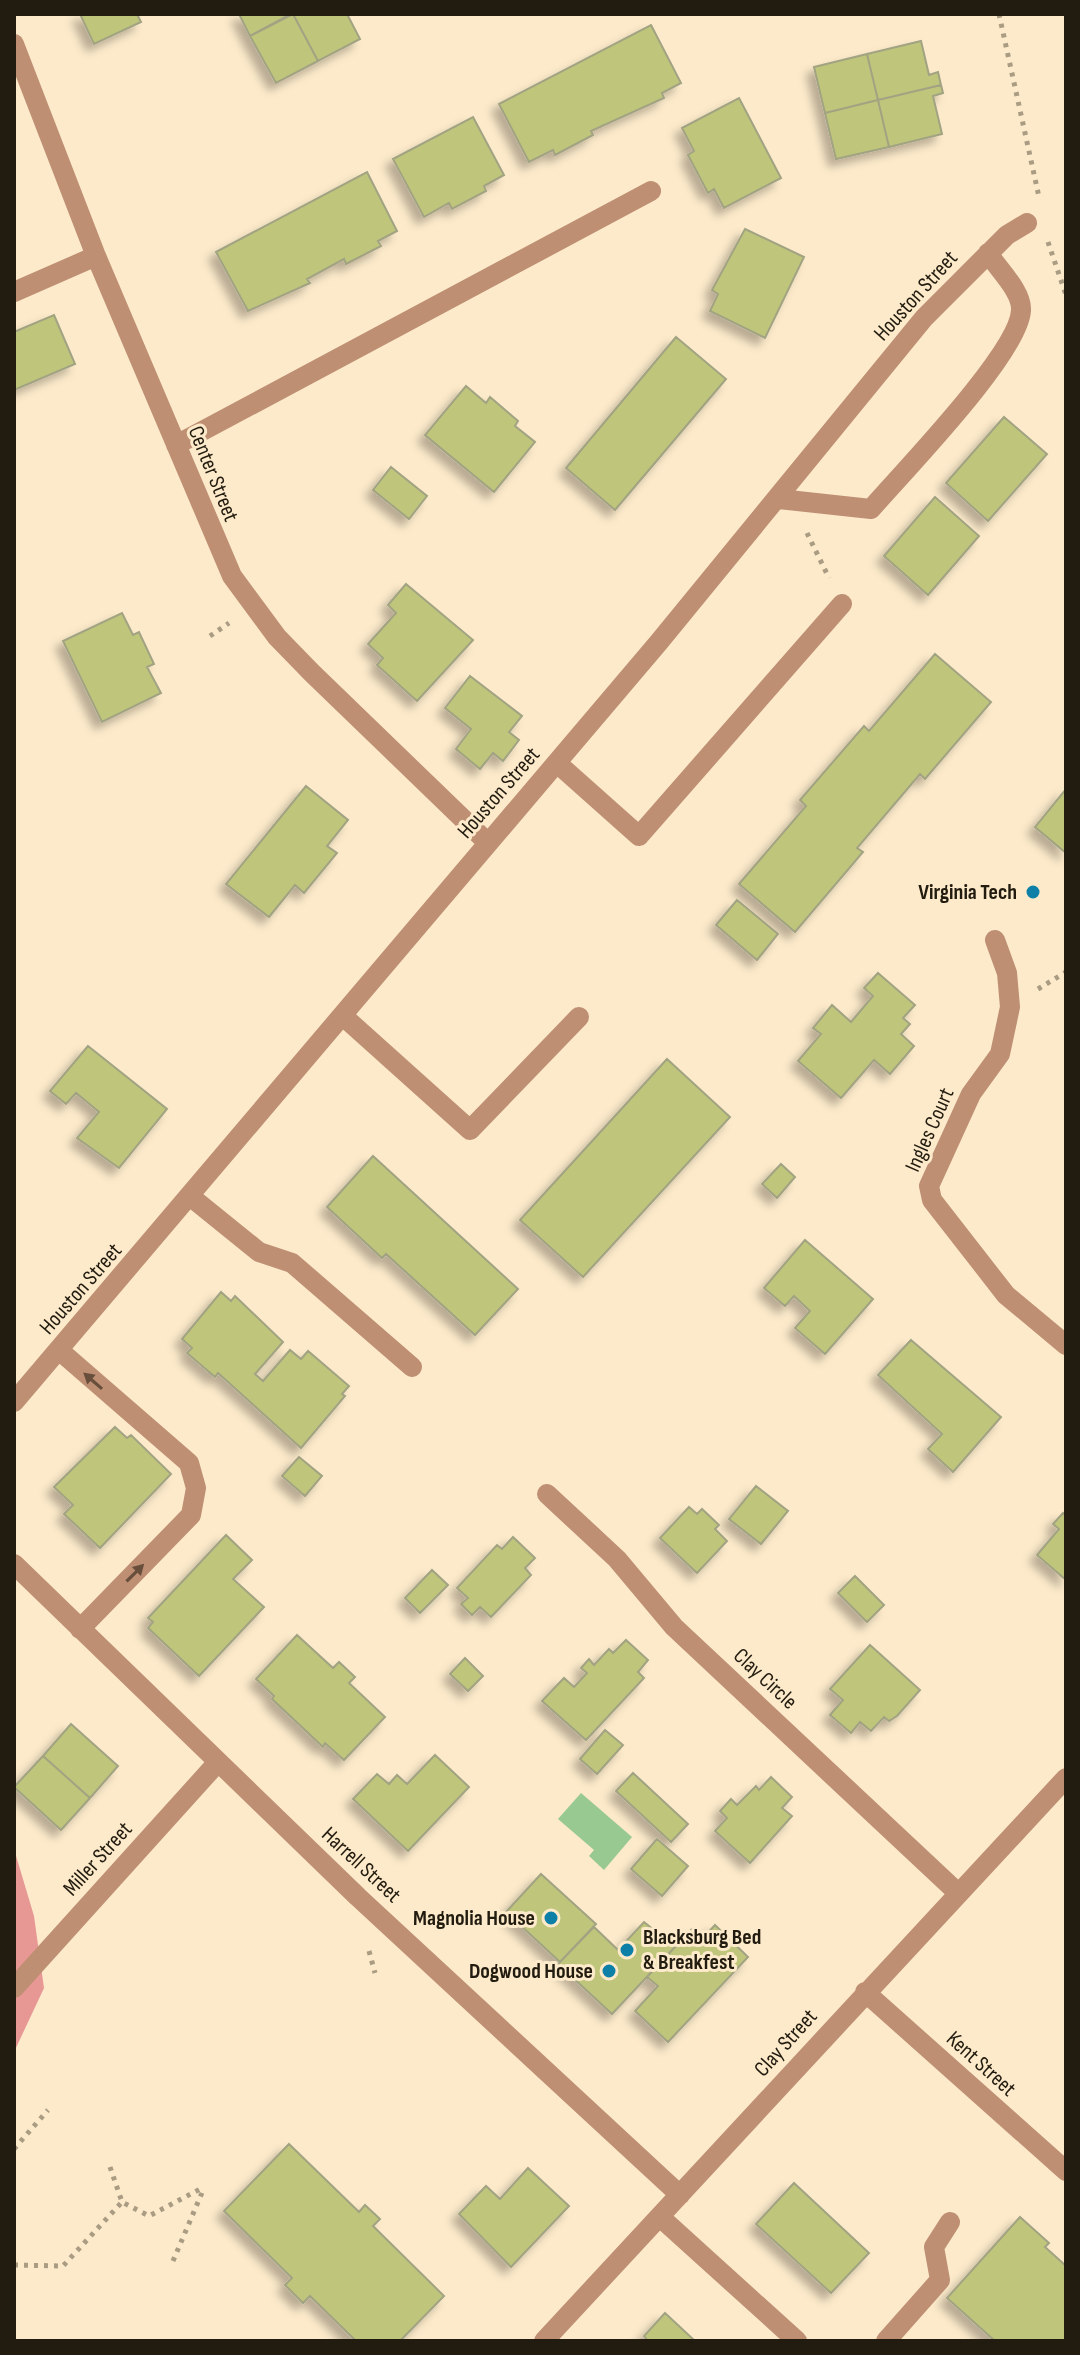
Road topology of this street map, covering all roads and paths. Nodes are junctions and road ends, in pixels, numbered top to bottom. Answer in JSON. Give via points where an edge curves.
{"nodes":[{"id":1,"x":999,"y":14,"type":"edge"},
{"id":2,"x":14,"y":44,"type":"edge"},
{"id":3,"x":651,"y":191,"type":"dead end"},
{"id":4,"x":1040,"y":201,"type":"dead end"},
{"id":5,"x":1037,"y":227,"type":"joint"},
{"id":6,"x":988,"y":253,"type":"junction"},
{"id":7,"x":96,"y":256,"type":"junction"},
{"id":8,"x":14,"y":292,"type":"edge"},
{"id":9,"x":1066,"y":295,"type":"edge"},
{"id":10,"x":176,"y":445,"type":"junction"},
{"id":11,"x":779,"y":499,"type":"junction"},
{"id":12,"x":842,"y":604,"type":"dead end"},
{"id":13,"x":557,"y":763,"type":"junction"},
{"id":14,"x":488,"y":843,"type":"junction"},
{"id":15,"x":995,"y":940,"type":"dead end"},
{"id":16,"x":343,"y":1016,"type":"junction"},
{"id":17,"x":579,"y":1017,"type":"dead end"},
{"id":18,"x":191,"y":1197,"type":"junction"},
{"id":19,"x":1066,"y":1345,"type":"edge"},
{"id":20,"x":60,"y":1351,"type":"junction"},
{"id":21,"x":412,"y":1367,"type":"dead end"},
{"id":22,"x":14,"y":1402,"type":"edge"},
{"id":23,"x":547,"y":1494,"type":"dead end"},
{"id":24,"x":14,"y":1564,"type":"edge"},
{"id":25,"x":80,"y":1629,"type":"junction"},
{"id":26,"x":218,"y":1762,"type":"junction"},
{"id":27,"x":1066,"y":1778,"type":"edge"},
{"id":28,"x":958,"y":1893,"type":"junction"},
{"id":29,"x":369,"y":1950,"type":"dead end"},
{"id":30,"x":375,"y":1973,"type":"dead end"},
{"id":31,"x":14,"y":1988,"type":"edge"},
{"id":32,"x":865,"y":1992,"type":"junction"},
{"id":33,"x":48,"y":2110,"type":"dead end"},
{"id":34,"x":14,"y":2149,"type":"edge"},
{"id":35,"x":110,"y":2167,"type":"dead end"},
{"id":36,"x":1066,"y":2171,"type":"edge"},
{"id":37,"x":680,"y":2195,"type":"junction"},
{"id":38,"x":122,"y":2202,"type":"junction"},
{"id":39,"x":660,"y":2217,"type":"junction"},
{"id":40,"x":950,"y":2222,"type":"dead end"},
{"id":41,"x":173,"y":2261,"type":"dead end"},
{"id":42,"x":14,"y":2265,"type":"edge"},
{"id":43,"x":544,"y":2341,"type":"edge"},
{"id":44,"x":797,"y":2341,"type":"edge"},
{"id":45,"x":886,"y":2341,"type":"edge"}],
"edges":[{"from":1,"to":4,"type":"path"},
{"from":2,"to":7,"type":"street","name":"Center Street"},
{"from":3,"to":10,"type":"street"},
{"from":5,"to":6,"type":"street","name":"Houston Street"},
{"from":5,"to":9,"type":"path"},
{"from":6,"to":11,"type":"street","name":"Houston Street","via":[[924,318]]},
{"from":6,"to":11,"type":"street","via":[[1022,308],[990,370],[871,509]]},
{"from":7,"to":8,"type":"street"},
{"from":7,"to":10,"type":"street","name":"Center Street"},
{"from":10,"to":14,"type":"street","name":"Center Street","via":[[213,538],[246,599],[312,673]]},
{"from":11,"to":13,"type":"street","name":"Houston Street"},
{"from":12,"to":13,"type":"street","via":[[639,836]]},
{"from":13,"to":14,"type":"street","name":"Houston Street"},
{"from":14,"to":16,"type":"street","name":"Houston Street"},
{"from":15,"to":19,"type":"street","name":"Ingles Court","via":[[1007,973],[1010,1007],[1000,1054],[971,1094],[929,1186],[932,1200],[1006,1295]]},
{"from":16,"to":17,"type":"street","via":[[470,1130]]},
{"from":16,"to":18,"type":"street","name":"Houston Street"},
{"from":18,"to":20,"type":"street","name":"Houston Street"},
{"from":18,"to":21,"type":"street","via":[[259,1252],[292,1263]]},
{"from":20,"to":22,"type":"street","name":"Houston Street"},
{"from":25,"to":20,"type":"street","one_way":true,"via":[[191,1515],[196,1488],[189,1463]]},
{"from":23,"to":28,"type":"street","name":"Clay Circle","via":[[617,1559],[674,1627]]},
{"from":24,"to":25,"type":"street","name":"Harrell Street"},
{"from":25,"to":26,"type":"street","name":"Harrell Street"},
{"from":26,"to":31,"type":"street","name":"Miller Street"},
{"from":26,"to":37,"type":"street","name":"Harrell Street"},
{"from":27,"to":28,"type":"street","name":"Clay Street"},
{"from":28,"to":32,"type":"street","name":"Clay Street"},
{"from":29,"to":30,"type":"path"},
{"from":32,"to":36,"type":"street","name":"Kent Street"},
{"from":32,"to":37,"type":"street","name":"Clay Street"},
{"from":33,"to":34,"type":"path"},
{"from":35,"to":38,"type":"path"},
{"from":37,"to":39,"type":"street","name":"Clay Street"},
{"from":38,"to":41,"type":"path","via":[[149,2216],[204,2187]]},
{"from":38,"to":42,"type":"path","via":[[63,2266]]},
{"from":39,"to":43,"type":"street","name":"Clay Street"},
{"from":39,"to":44,"type":"street"},
{"from":40,"to":45,"type":"street","via":[[934,2247],[940,2280]]}]}
